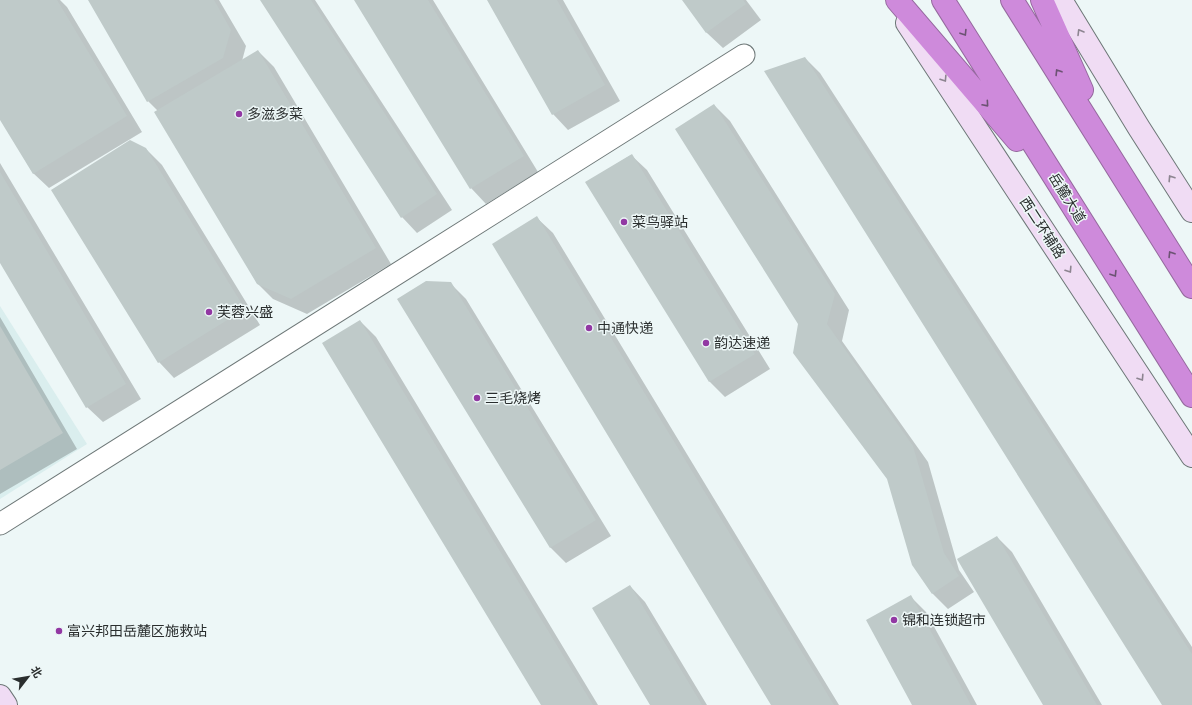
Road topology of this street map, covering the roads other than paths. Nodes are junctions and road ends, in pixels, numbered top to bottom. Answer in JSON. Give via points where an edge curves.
{"nodes":[{"id":1,"x":892,"y":0,"type":"edge"},
{"id":2,"x":897,"y":0,"type":"edge"},
{"id":3,"x":943,"y":0,"type":"edge"},
{"id":4,"x":1012,"y":0,"type":"edge"},
{"id":5,"x":1042,"y":0,"type":"edge"},
{"id":6,"x":1061,"y":0,"type":"edge"},
{"id":7,"x":744,"y":55,"type":"dead end"},
{"id":8,"x":1114,"y":161,"type":"junction"},
{"id":9,"x":1065,"y":196,"type":"junction"},
{"id":10,"x":1192,"y":211,"type":"edge"},
{"id":11,"x":1192,"y":287,"type":"edge"},
{"id":12,"x":1192,"y":396,"type":"edge"},
{"id":13,"x":1192,"y":456,"type":"edge"},
{"id":14,"x":0,"y":524,"type":"edge"},
{"id":15,"x":0,"y":696,"type":"edge"},
{"id":16,"x":6,"y":705,"type":"edge"}],
"edges":[{"from":1,"to":13,"type":"street","name":"西二环辅路","one_way":true},
{"from":2,"to":9,"type":"highway","one_way":true},
{"from":3,"to":9,"type":"highway","name":"岳麓大道","one_way":true},
{"from":8,"to":4,"type":"highway","one_way":true},
{"from":5,"to":8,"type":"highway"},
{"from":10,"to":6,"type":"street","one_way":true},
{"from":7,"to":14,"type":"street"},
{"from":11,"to":8,"type":"highway","one_way":true},
{"from":9,"to":12,"type":"highway","name":"岳麓大道","one_way":true},
{"from":15,"to":16,"type":"street"}]}
